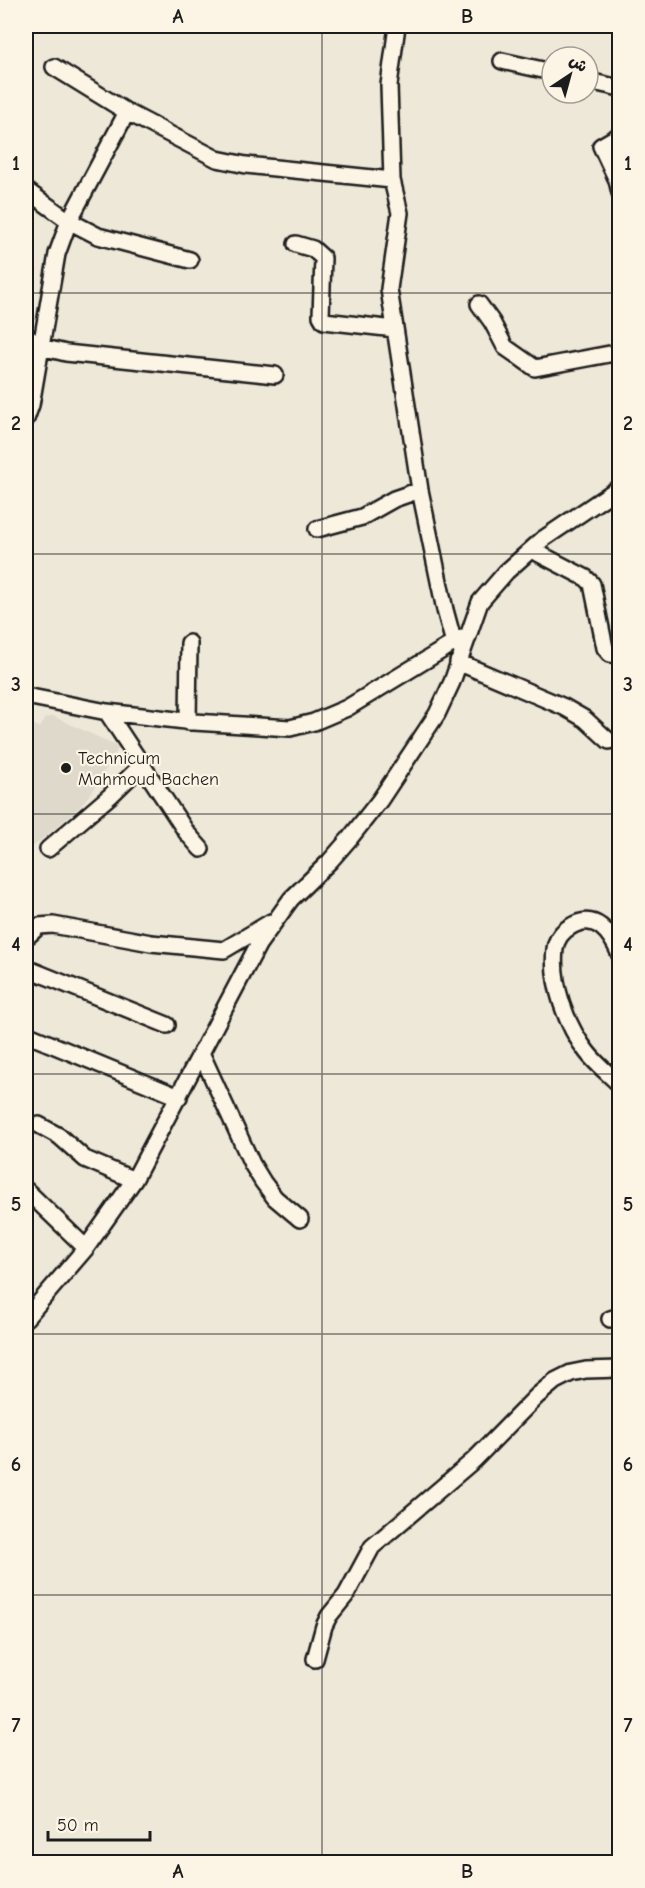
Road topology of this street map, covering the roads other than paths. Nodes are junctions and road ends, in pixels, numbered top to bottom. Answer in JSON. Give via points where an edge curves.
{"nodes":[{"id":1,"x":397,"y":26,"type":"edge"},
{"id":2,"x":502,"y":61,"type":"dead end"},
{"id":3,"x":54,"y":67,"type":"dead end"},
{"id":4,"x":540,"y":69,"type":"edge"},
{"id":5,"x":600,"y":84,"type":"edge"},
{"id":6,"x":620,"y":88,"type":"edge"},
{"id":7,"x":127,"y":112,"type":"junction"},
{"id":8,"x":620,"y":135,"type":"edge"},
{"id":9,"x":392,"y":180,"type":"junction"},
{"id":10,"x":26,"y":190,"type":"edge"},
{"id":11,"x":620,"y":193,"type":"edge"},
{"id":12,"x":69,"y":221,"type":"junction"},
{"id":13,"x":296,"y":244,"type":"dead end"},
{"id":14,"x":190,"y":260,"type":"dead end"},
{"id":15,"x":479,"y":304,"type":"dead end"},
{"id":16,"x":395,"y":330,"type":"junction"},
{"id":17,"x":26,"y":336,"type":"edge"},
{"id":18,"x":41,"y":347,"type":"junction"},
{"id":19,"x":620,"y":352,"type":"edge"},
{"id":20,"x":275,"y":375,"type":"dead end"},
{"id":21,"x":26,"y":420,"type":"edge"},
{"id":22,"x":620,"y":487,"type":"edge"},
{"id":23,"x":420,"y":490,"type":"junction"},
{"id":24,"x":317,"y":529,"type":"dead end"},
{"id":25,"x":532,"y":550,"type":"junction"},
{"id":26,"x":461,"y":639,"type":"junction"},
{"id":27,"x":189,"y":643,"type":"dead end"},
{"id":28,"x":620,"y":655,"type":"edge"},
{"id":29,"x":458,"y":662,"type":"junction"},
{"id":30,"x":26,"y":696,"type":"edge"},
{"id":31,"x":107,"y":712,"type":"junction"},
{"id":32,"x":188,"y":722,"type":"junction"},
{"id":33,"x":609,"y":741,"type":"dead end"},
{"id":34,"x":142,"y":765,"type":"junction"},
{"id":35,"x":48,"y":849,"type":"dead end"},
{"id":36,"x":201,"y":849,"type":"dead end"},
{"id":37,"x":277,"y":919,"type":"junction"},
{"id":38,"x":29,"y":935,"type":"dead end"},
{"id":39,"x":620,"y":955,"type":"edge"},
{"id":40,"x":26,"y":985,"type":"edge"},
{"id":41,"x":167,"y":1025,"type":"dead end"},
{"id":42,"x":26,"y":1034,"type":"edge"},
{"id":43,"x":202,"y":1055,"type":"junction"},
{"id":44,"x":620,"y":1085,"type":"edge"},
{"id":45,"x":179,"y":1097,"type":"junction"},
{"id":46,"x":39,"y":1125,"type":"dead end"},
{"id":47,"x":134,"y":1180,"type":"junction"},
{"id":48,"x":26,"y":1190,"type":"edge"},
{"id":49,"x":300,"y":1219,"type":"dead end"},
{"id":50,"x":86,"y":1248,"type":"junction"},
{"id":51,"x":26,"y":1318,"type":"edge"},
{"id":52,"x":620,"y":1369,"type":"edge"},
{"id":53,"x":315,"y":1659,"type":"dead end"}],
"edges":[{"from":1,"to":9,"type":"street","via":[[389,86]]},
{"from":2,"to":4,"type":"street"},
{"from":3,"to":7,"type":"street"},
{"from":5,"to":6,"type":"street"},
{"from":7,"to":9,"type":"street","via":[[217,159]]},
{"from":7,"to":12,"type":"street"},
{"from":8,"to":11,"type":"street","via":[[601,146]]},
{"from":9,"to":16,"type":"street","via":[[400,213],[389,289]]},
{"from":10,"to":12,"type":"street"},
{"from":12,"to":14,"type":"street","via":[[98,236]]},
{"from":12,"to":18,"type":"street","via":[[57,254]]},
{"from":13,"to":16,"type":"street","via":[[313,249],[323,258],[324,321]]},
{"from":15,"to":19,"type":"street","via":[[505,347],[535,368]]},
{"from":16,"to":23,"type":"street"},
{"from":17,"to":18,"type":"street"},
{"from":18,"to":20,"type":"street"},
{"from":18,"to":21,"type":"street"},
{"from":22,"to":25,"type":"street"},
{"from":23,"to":24,"type":"street","via":[[362,517]]},
{"from":23,"to":26,"type":"street"},
{"from":25,"to":26,"type":"street","via":[[480,602]]},
{"from":25,"to":28,"type":"street","via":[[592,584],[605,648],[610,654]]},
{"from":26,"to":29,"type":"street"},
{"from":26,"to":32,"type":"street","via":[[347,708],[315,722],[290,728]]},
{"from":27,"to":32,"type":"street"},
{"from":29,"to":33,"type":"street","via":[[564,707],[585,718]]},
{"from":29,"to":37,"type":"street","via":[[437,714],[380,800]]},
{"from":30,"to":31,"type":"street"},
{"from":31,"to":32,"type":"street"},
{"from":31,"to":34,"type":"street"},
{"from":34,"to":35,"type":"street"},
{"from":34,"to":36,"type":"street"},
{"from":37,"to":38,"type":"street","via":[[224,950],[151,943],[53,925],[39,926]]},
{"from":37,"to":43,"type":"street","via":[[232,991]]},
{"from":39,"to":44,"type":"street","via":[[614,940],[594,922],[578,921],[563,931],[555,946],[555,968],[571,1028],[588,1054]]},
{"from":40,"to":41,"type":"street","via":[[31,970]]},
{"from":42,"to":45,"type":"street"},
{"from":43,"to":45,"type":"street"},
{"from":43,"to":49,"type":"street","via":[[263,1182]]},
{"from":45,"to":47,"type":"street"},
{"from":46,"to":47,"type":"street","via":[[59,1136],[85,1159]]},
{"from":47,"to":50,"type":"street"},
{"from":48,"to":50,"type":"street"},
{"from":50,"to":51,"type":"street"},
{"from":52,"to":53,"type":"street","via":[[586,1370],[555,1381],[474,1460],[372,1547],[346,1595],[329,1616]]}]}
